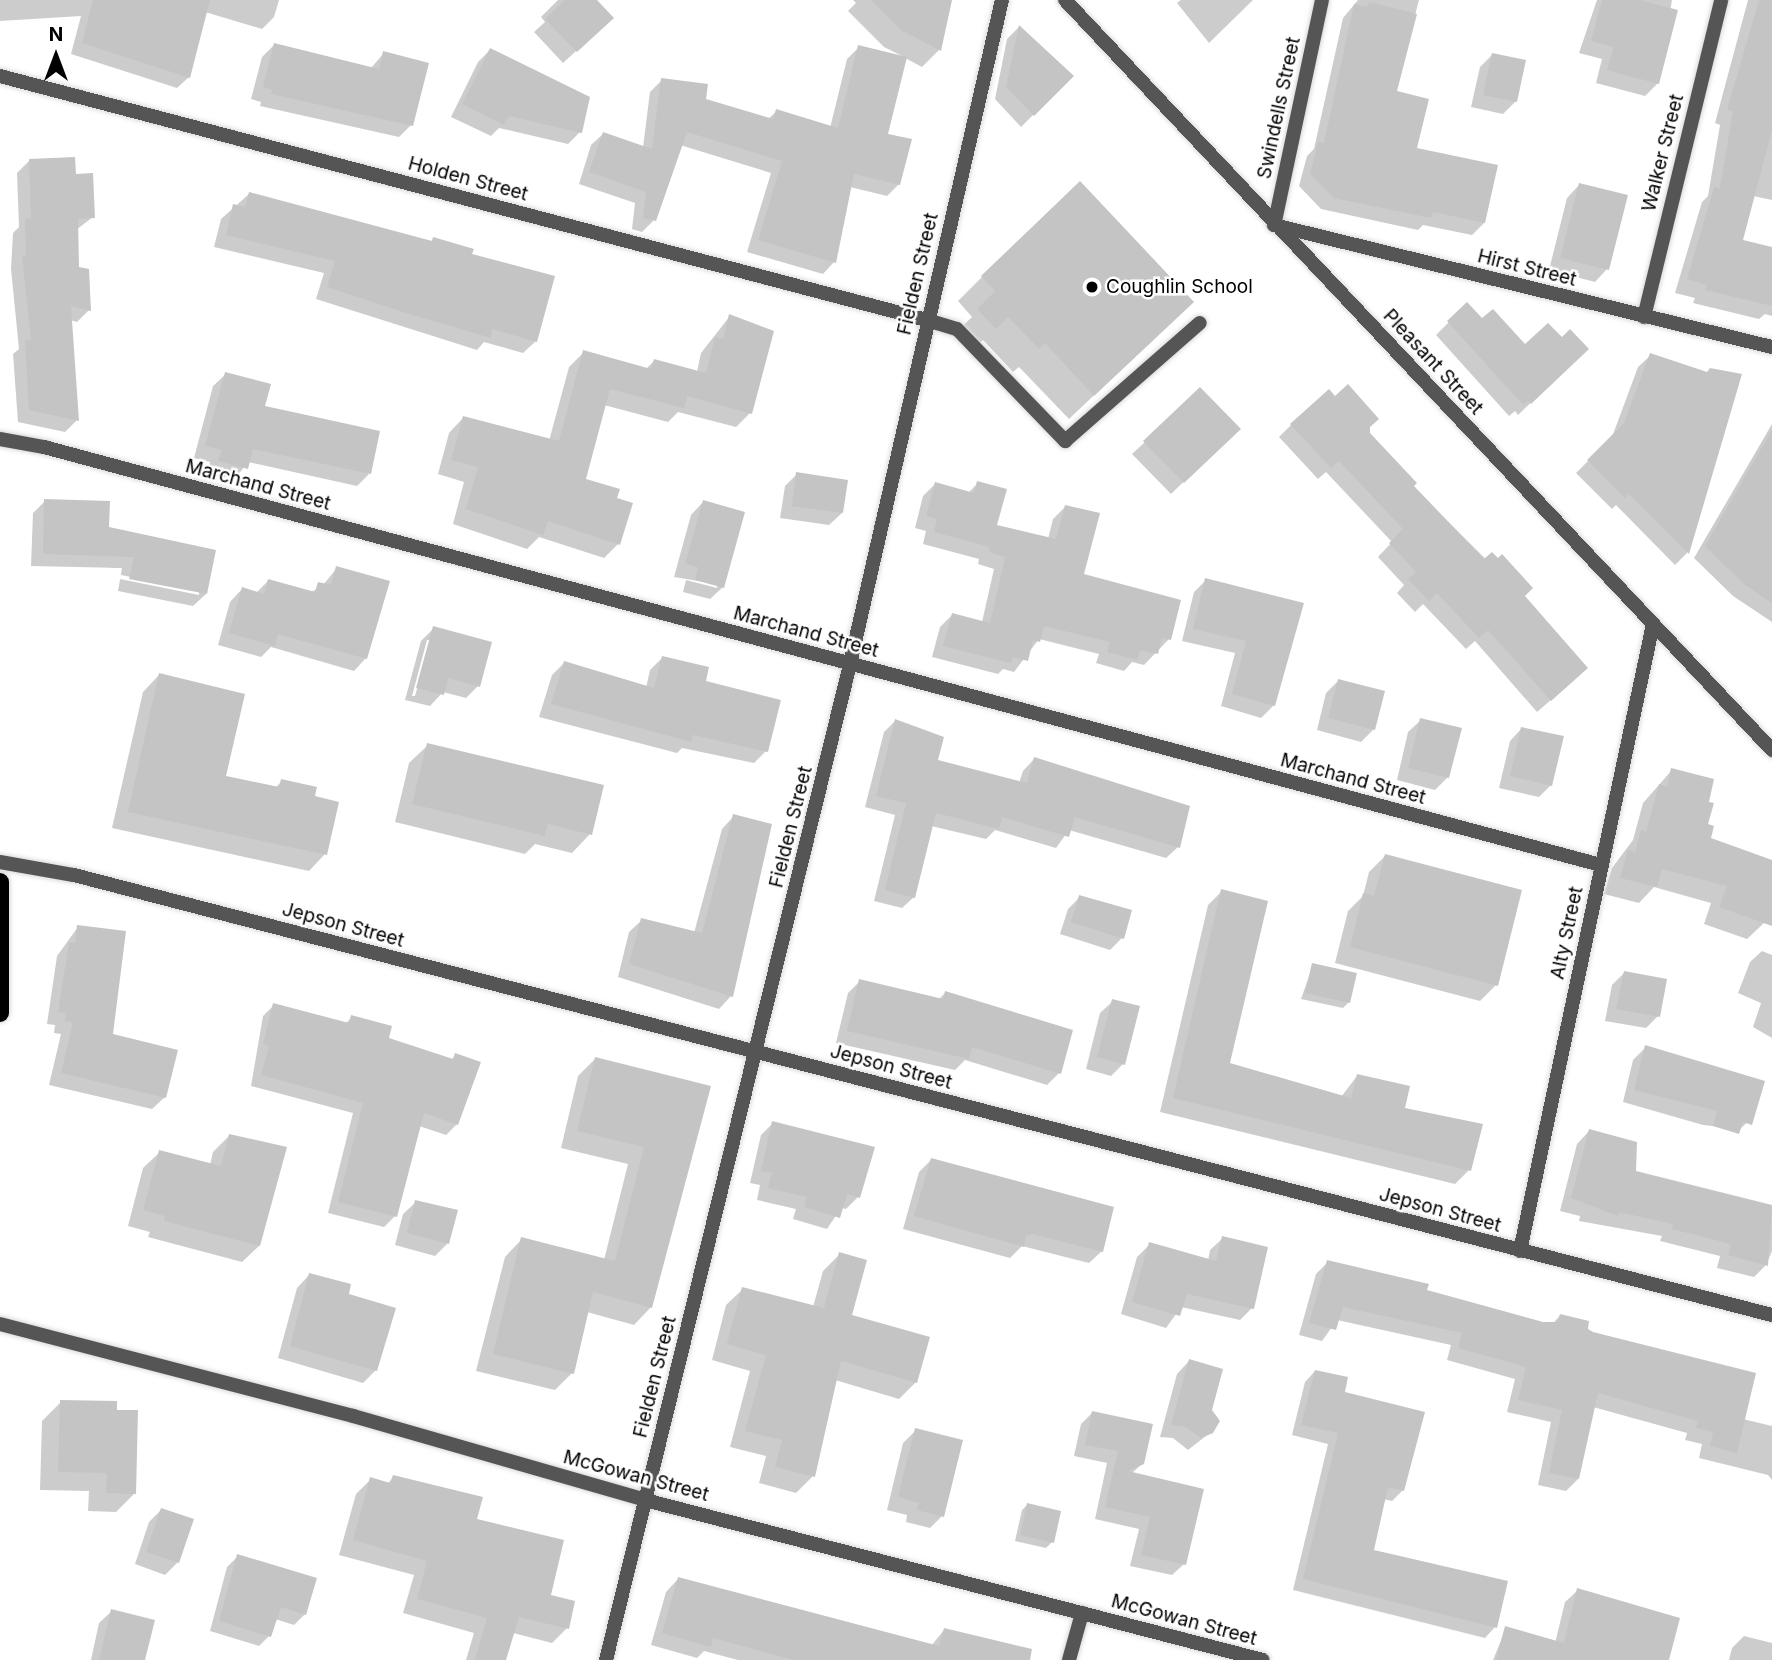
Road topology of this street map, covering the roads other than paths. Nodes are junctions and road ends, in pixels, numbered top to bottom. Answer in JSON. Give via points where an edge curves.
{"nodes":[{"id":1,"x":1002,"y":0,"type":"edge"},
{"id":2,"x":1065,"y":0,"type":"edge"},
{"id":3,"x":1322,"y":0,"type":"edge"},
{"id":4,"x":1721,"y":0,"type":"edge"},
{"id":5,"x":0,"y":76,"type":"edge"},
{"id":6,"x":1274,"y":225,"type":"junction"},
{"id":7,"x":1644,"y":317,"type":"junction"},
{"id":8,"x":927,"y":320,"type":"junction"},
{"id":9,"x":1200,"y":323,"type":"dead end"},
{"id":10,"x":1772,"y":347,"type":"edge"},
{"id":11,"x":0,"y":439,"type":"edge"},
{"id":12,"x":1653,"y":624,"type":"junction"},
{"id":13,"x":850,"y":664,"type":"junction"},
{"id":14,"x":1772,"y":750,"type":"edge"},
{"id":15,"x":0,"y":862,"type":"edge"},
{"id":16,"x":1601,"y":865,"type":"junction"},
{"id":17,"x":0,"y":883,"type":"edge"},
{"id":18,"x":0,"y":1013,"type":"edge"},
{"id":19,"x":756,"y":1052,"type":"junction"},
{"id":20,"x":1520,"y":1251,"type":"junction"},
{"id":21,"x":1772,"y":1315,"type":"edge"},
{"id":22,"x":0,"y":1324,"type":"edge"},
{"id":23,"x":645,"y":1500,"type":"junction"},
{"id":24,"x":1082,"y":1613,"type":"junction"},
{"id":25,"x":606,"y":1660,"type":"edge"},
{"id":26,"x":1069,"y":1660,"type":"edge"},
{"id":27,"x":1263,"y":1660,"type":"edge"}],
"edges":[{"from":1,"to":8,"type":"street","name":"Fielden Street"},
{"from":2,"to":6,"type":"street","name":"Pleasant Street"},
{"from":3,"to":6,"type":"street","name":"Swindells Street"},
{"from":4,"to":7,"type":"street","name":"Walker Street"},
{"from":5,"to":8,"type":"street","name":"Holden Street"},
{"from":6,"to":7,"type":"street","name":"Hirst Street"},
{"from":6,"to":12,"type":"street","name":"Pleasant Street"},
{"from":7,"to":10,"type":"street","name":"Hirst Street"},
{"from":8,"to":9,"type":"street","name":"Holden Street","via":[[957,329],[1065,441]]},
{"from":8,"to":13,"type":"street","name":"Fielden Street"},
{"from":11,"to":13,"type":"street","name":"Marchand Street","via":[[44,447]]},
{"from":12,"to":14,"type":"street","name":"Pleasant Street"},
{"from":12,"to":16,"type":"street","name":"Alty Street"},
{"from":13,"to":16,"type":"street","name":"Marchand Street"},
{"from":13,"to":19,"type":"street","name":"Fielden Street"},
{"from":15,"to":19,"type":"street","name":"Jepson Street","via":[[75,875]]},
{"from":16,"to":20,"type":"street","name":"Alty Street"},
{"from":17,"to":18,"type":"main road"},
{"from":19,"to":20,"type":"street","name":"Jepson Street"},
{"from":19,"to":23,"type":"street","name":"Fielden Street"},
{"from":20,"to":21,"type":"street","name":"Jepson Street"},
{"from":22,"to":23,"type":"street","name":"McGowan Street","via":[[354,1416]]},
{"from":23,"to":24,"type":"street","name":"McGowan Street"},
{"from":23,"to":25,"type":"street","name":"Fielden Street"},
{"from":24,"to":26,"type":"street"},
{"from":24,"to":27,"type":"street","name":"McGowan Street"}]}
